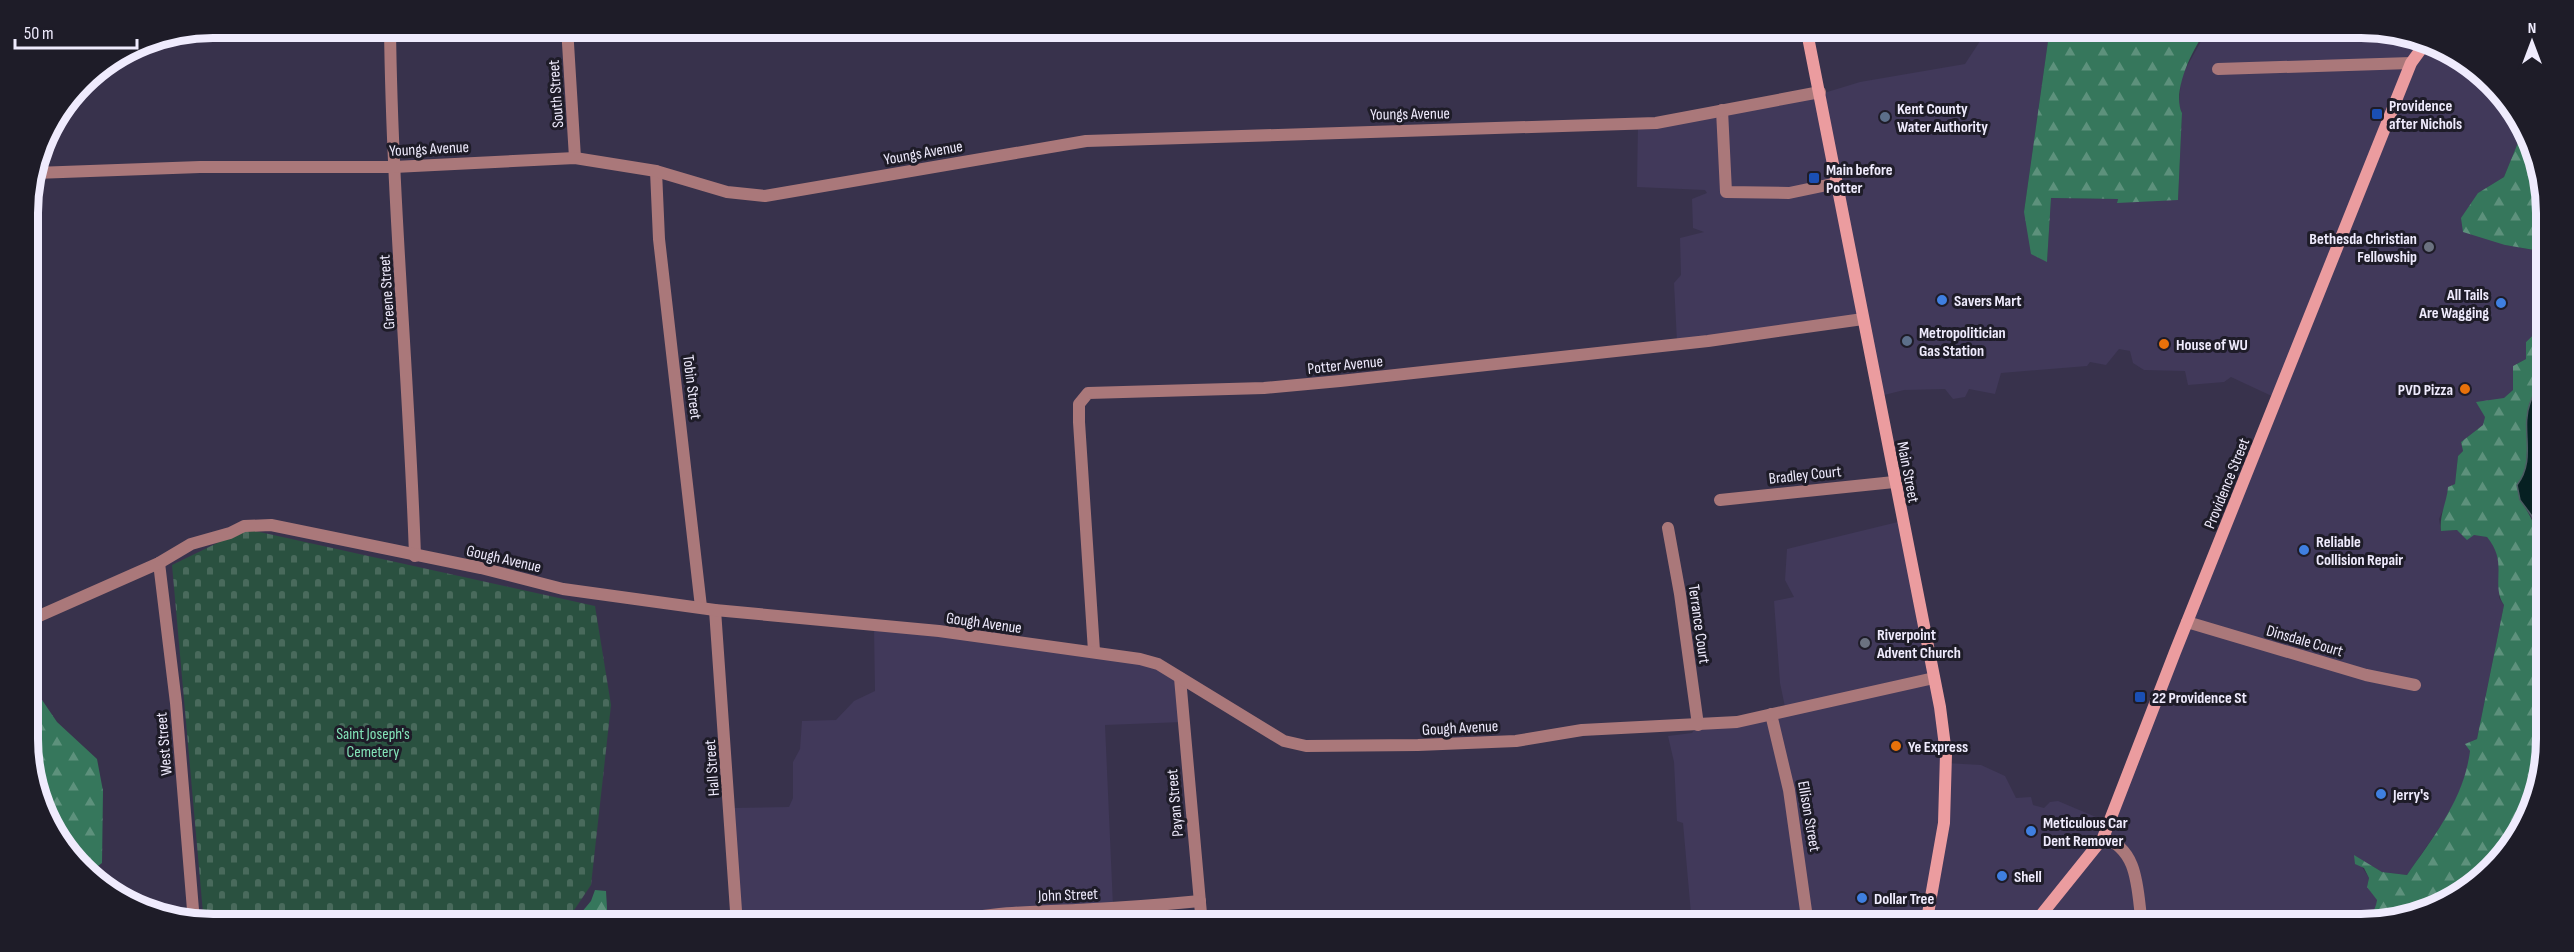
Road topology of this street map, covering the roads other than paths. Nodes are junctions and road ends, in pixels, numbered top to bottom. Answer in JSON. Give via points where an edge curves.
{"nodes":[{"id":1,"x":390,"y":38,"type":"edge"},
{"id":2,"x":568,"y":38,"type":"edge"},
{"id":3,"x":1808,"y":38,"type":"edge"},
{"id":4,"x":2421,"y":49,"type":"edge"},
{"id":5,"x":2411,"y":63,"type":"junction"},
{"id":6,"x":2218,"y":69,"type":"dead end"},
{"id":7,"x":1820,"y":92,"type":"junction"},
{"id":8,"x":1722,"y":110,"type":"junction"},
{"id":9,"x":575,"y":158,"type":"junction"},
{"id":10,"x":394,"y":167,"type":"junction"},
{"id":11,"x":656,"y":171,"type":"junction"},
{"id":12,"x":42,"y":173,"type":"edge"},
{"id":13,"x":1837,"y":183,"type":"junction"},
{"id":14,"x":1863,"y":319,"type":"junction"},
{"id":15,"x":1894,"y":482,"type":"junction"},
{"id":16,"x":1720,"y":500,"type":"dead end"},
{"id":17,"x":1668,"y":528,"type":"dead end"},
{"id":18,"x":415,"y":556,"type":"junction"},
{"id":19,"x":159,"y":563,"type":"junction"},
{"id":20,"x":701,"y":607,"type":"junction"},
{"id":21,"x":715,"y":610,"type":"junction"},
{"id":22,"x":38,"y":616,"type":"edge"},
{"id":23,"x":2187,"y":622,"type":"junction"},
{"id":24,"x":1094,"y":651,"type":"junction"},
{"id":25,"x":1180,"y":678,"type":"junction"},
{"id":26,"x":1934,"y":678,"type":"junction"},
{"id":27,"x":2415,"y":685,"type":"dead end"},
{"id":28,"x":1771,"y":714,"type":"junction"},
{"id":29,"x":1698,"y":725,"type":"junction"},
{"id":30,"x":2103,"y":838,"type":"junction"},
{"id":31,"x":1200,"y":901,"type":"junction"},
{"id":32,"x":193,"y":913,"type":"edge"},
{"id":33,"x":736,"y":914,"type":"edge"},
{"id":34,"x":997,"y":914,"type":"edge"},
{"id":35,"x":1201,"y":914,"type":"edge"},
{"id":36,"x":1806,"y":914,"type":"edge"},
{"id":37,"x":1928,"y":914,"type":"edge"},
{"id":38,"x":2042,"y":914,"type":"edge"},
{"id":39,"x":2140,"y":914,"type":"edge"}],
"edges":[{"from":1,"to":10,"type":"street","name":"Greene Street"},
{"from":2,"to":9,"type":"street","name":"South Street"},
{"from":3,"to":7,"type":"main road","name":"Main Street"},
{"from":4,"to":5,"type":"main road","name":"Providence Street"},
{"from":5,"to":6,"type":"street"},
{"from":5,"to":23,"type":"main road","name":"Providence Street"},
{"from":7,"to":8,"type":"street","name":"Youngs Avenue"},
{"from":7,"to":13,"type":"main road","name":"Main Street"},
{"from":8,"to":11,"type":"street","name":"Youngs Avenue","via":[[1656,123],[1086,141],[765,196],[727,192]]},
{"from":8,"to":13,"type":"street","via":[[1726,192],[1789,193]]},
{"from":9,"to":10,"type":"street","name":"Youngs Avenue"},
{"from":9,"to":11,"type":"street","name":"Youngs Avenue"},
{"from":10,"to":12,"type":"street","name":"Youngs Avenue","via":[[200,167]]},
{"from":10,"to":18,"type":"street","name":"Greene Street"},
{"from":11,"to":20,"type":"street","name":"Tobin Street","via":[[659,239]]},
{"from":13,"to":14,"type":"main road","name":"Main Street"},
{"from":14,"to":15,"type":"main road","name":"Main Street"},
{"from":14,"to":24,"type":"street","name":"Potter Avenue","via":[[1708,341],[1329,382],[1253,389],[1088,393],[1078,405],[1078,423]]},
{"from":15,"to":16,"type":"street","name":"Bradley Court"},
{"from":15,"to":26,"type":"main road","name":"Main Street"},
{"from":17,"to":29,"type":"street","name":"Terrance Court"},
{"from":18,"to":19,"type":"street","name":"Gough Avenue","via":[[298,529],[262,525],[243,526],[191,544]]},
{"from":18,"to":20,"type":"street","name":"Gough Avenue","via":[[563,589]]},
{"from":19,"to":22,"type":"street","name":"Gough Avenue"},
{"from":19,"to":32,"type":"street","name":"West Street","via":[[176,703]]},
{"from":20,"to":21,"type":"street","name":"Gough Avenue"},
{"from":21,"to":24,"type":"street","name":"Gough Avenue","via":[[939,631],[1014,644]]},
{"from":21,"to":33,"type":"street","name":"Hall Street"},
{"from":23,"to":27,"type":"street","name":"Dinsdale Court","via":[[2366,675]]},
{"from":23,"to":30,"type":"main road","name":"Providence Street"},
{"from":24,"to":25,"type":"street","name":"Gough Avenue","via":[[1158,664]]},
{"from":25,"to":29,"type":"street","name":"Gough Avenue","via":[[1284,741],[1306,746],[1516,741],[1582,730]]},
{"from":25,"to":31,"type":"street","name":"Payan Street"},
{"from":26,"to":28,"type":"street","name":"Gough Avenue"},
{"from":26,"to":37,"type":"main road","name":"Main Street","via":[[1946,754],[1946,789]]},
{"from":28,"to":29,"type":"street","name":"Gough Avenue"},
{"from":28,"to":36,"type":"street","name":"Ellison Street","via":[[1789,790]]},
{"from":30,"to":38,"type":"main road","name":"Providence Street"},
{"from":30,"to":39,"type":"street","via":[[2118,843],[2133,863]]},
{"from":31,"to":34,"type":"street","name":"John Street"},
{"from":31,"to":35,"type":"street","name":"Payan Street"}]}
